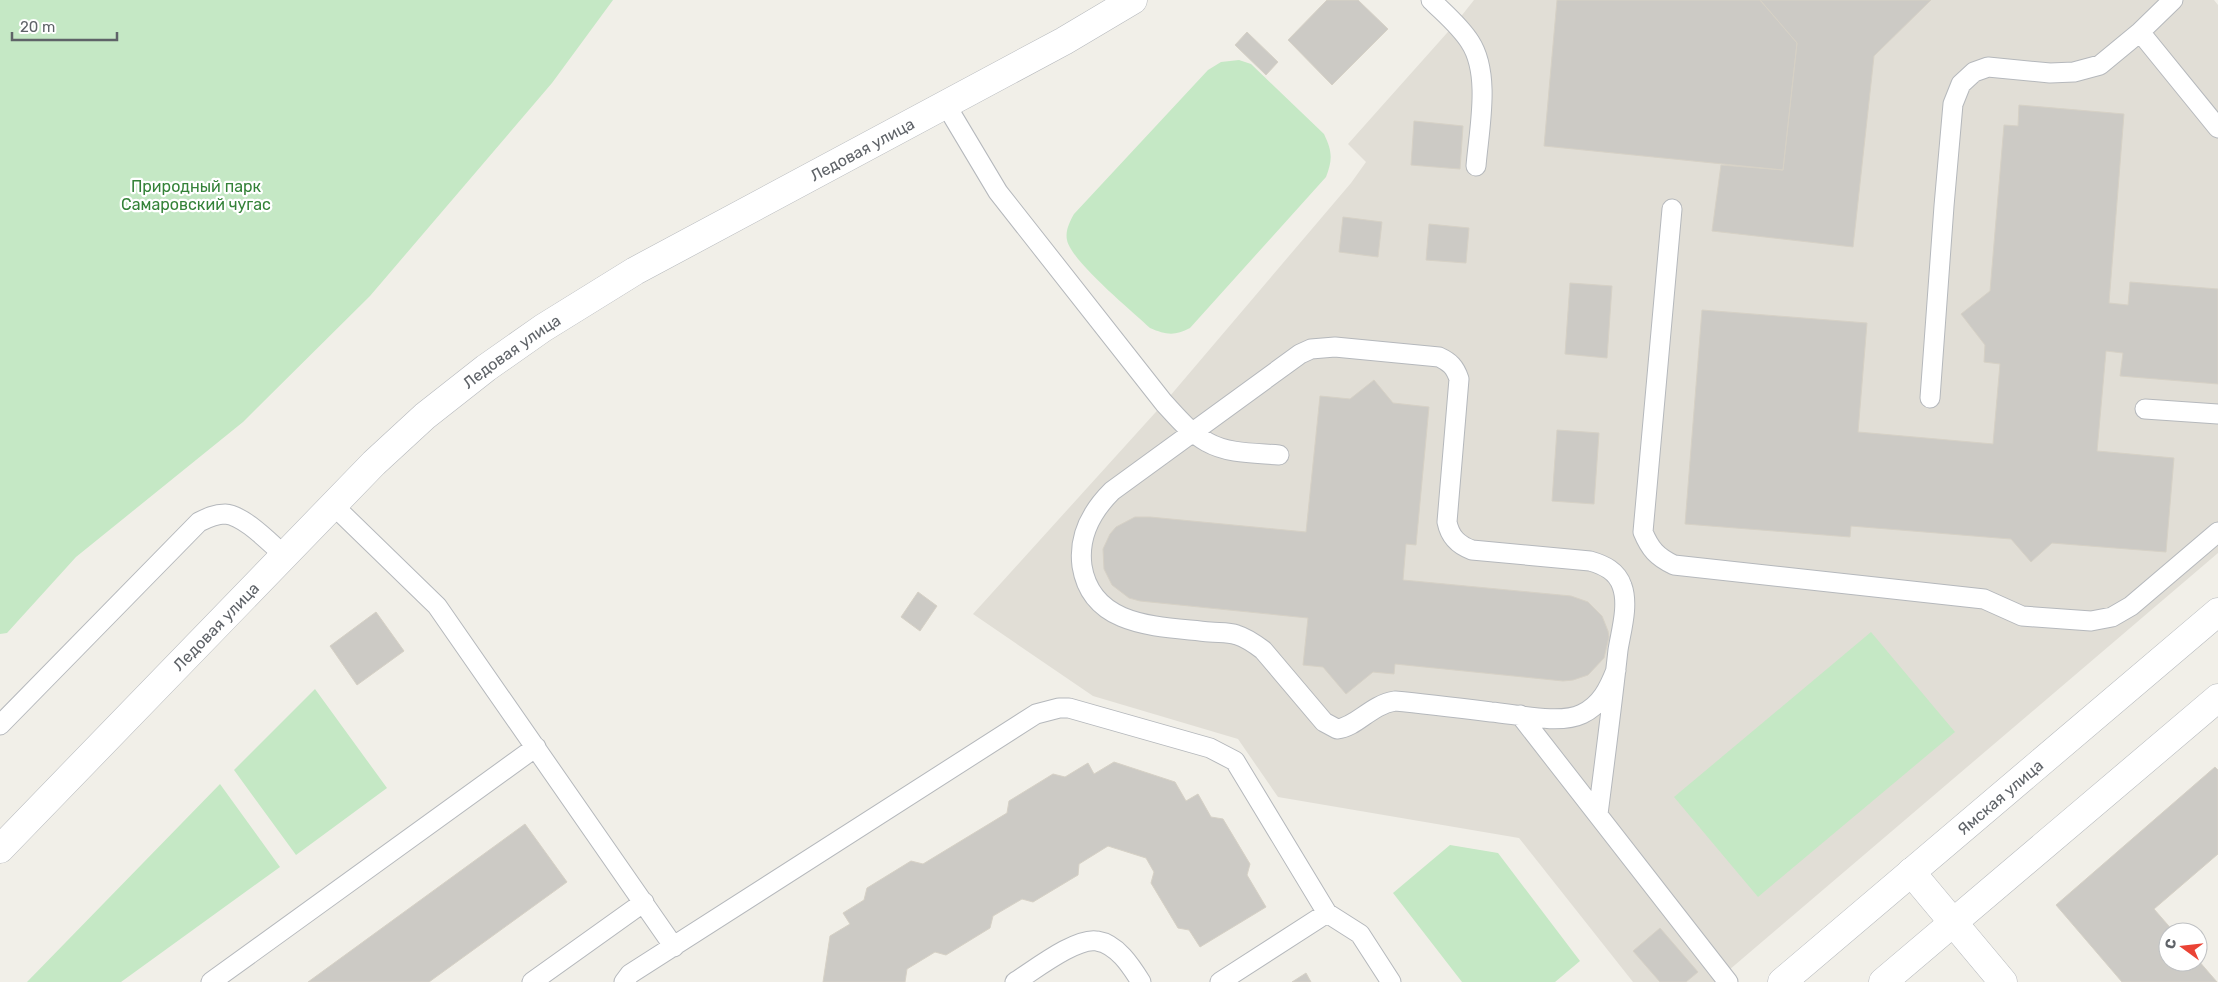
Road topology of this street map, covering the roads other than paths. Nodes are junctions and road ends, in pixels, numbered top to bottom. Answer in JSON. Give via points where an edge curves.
{"nodes":[{"id":1,"x":1133,"y":0,"type":"edge"},
{"id":2,"x":1431,"y":0,"type":"edge"},
{"id":3,"x":2173,"y":0,"type":"edge"},
{"id":4,"x":2140,"y":32,"type":"junction"},
{"id":5,"x":946,"y":105,"type":"junction"},
{"id":6,"x":2218,"y":128,"type":"edge"},
{"id":7,"x":1476,"y":166,"type":"dead end"},
{"id":8,"x":1672,"y":209,"type":"dead end"},
{"id":9,"x":1930,"y":398,"type":"dead end"},
{"id":10,"x":2146,"y":408,"type":"dead end"},
{"id":11,"x":2218,"y":414,"type":"edge"},
{"id":12,"x":1192,"y":432,"type":"junction"},
{"id":13,"x":1279,"y":455,"type":"dead end"},
{"id":14,"x":333,"y":505,"type":"junction"},
{"id":15,"x":2218,"y":532,"type":"edge"},
{"id":16,"x":285,"y":556,"type":"junction"},
{"id":17,"x":2218,"y":612,"type":"edge"},
{"id":18,"x":1616,"y":670,"type":"junction"},
{"id":19,"x":2218,"y":698,"type":"edge"},
{"id":20,"x":1520,"y":715,"type":"junction"},
{"id":21,"x":0,"y":725,"type":"edge"},
{"id":22,"x":536,"y":747,"type":"junction"},
{"id":23,"x":1598,"y":814,"type":"junction"},
{"id":24,"x":0,"y":850,"type":"edge"},
{"id":25,"x":1911,"y":872,"type":"junction"},
{"id":26,"x":644,"y":902,"type":"junction"},
{"id":27,"x":1327,"y":913,"type":"junction"},
{"id":28,"x":1954,"y":922,"type":"junction"},
{"id":29,"x":674,"y":947,"type":"junction"},
{"id":30,"x":211,"y":982,"type":"edge"},
{"id":31,"x":532,"y":982,"type":"edge"},
{"id":32,"x":624,"y":982,"type":"edge"},
{"id":33,"x":1015,"y":982,"type":"edge"},
{"id":34,"x":1140,"y":982,"type":"edge"},
{"id":35,"x":1220,"y":982,"type":"edge"},
{"id":36,"x":1391,"y":982,"type":"edge"},
{"id":37,"x":1728,"y":982,"type":"edge"},
{"id":38,"x":1782,"y":982,"type":"edge"},
{"id":39,"x":1883,"y":982,"type":"edge"},
{"id":40,"x":2003,"y":982,"type":"edge"}],
"edges":[{"from":1,"to":5,"type":"street","name":"Ледовая улица"},
{"from":2,"to":7,"type":"lane","via":[[1471,42],[1480,64],[1482,90]]},
{"from":3,"to":4,"type":"lane"},
{"from":4,"to":6,"type":"lane"},
{"from":4,"to":9,"type":"lane","via":[[2100,65],[2074,72],[2050,73],[1988,67],[1974,72],[1961,84],[1953,104]]},
{"from":5,"to":12,"type":"lane","via":[[998,192],[1164,403]]},
{"from":5,"to":14,"type":"street","name":"Ледовая улица","via":[[635,271],[544,328],[425,416]]},
{"from":8,"to":15,"type":"lane","via":[[1643,532],[1649,547],[1660,559],[1674,565],[1984,599],[2022,616],[2092,621],[2112,617],[2131,606]]},
{"from":10,"to":11,"type":"lane"},
{"from":12,"to":13,"type":"lane","via":[[1227,450]]},
{"from":12,"to":18,"type":"lane","via":[[1311,349],[1335,347],[1439,357],[1448,362],[1456,369],[1459,379],[1447,522],[1449,531],[1454,540],[1472,550],[1590,561],[1610,569],[1620,582],[1625,600]]},
{"from":12,"to":20,"type":"lane","via":[[1112,491],[1092,514],[1081,547],[1084,578],[1104,606],[1128,621],[1235,634],[1251,641],[1263,650],[1324,722],[1337,729],[1348,726],[1383,703],[1395,701]]},
{"from":14,"to":16,"type":"street","name":"Ледовая улица"},
{"from":14,"to":22,"type":"lane","via":[[437,606]]},
{"from":16,"to":21,"type":"lane","via":[[237,518],[225,514],[199,522]]},
{"from":16,"to":24,"type":"street","name":"Ледовая улица"},
{"from":17,"to":25,"type":"street","name":"Ямская улица"},
{"from":18,"to":20,"type":"lane","via":[[1602,698],[1581,714],[1556,718]]},
{"from":18,"to":23,"type":"lane"},
{"from":19,"to":28,"type":"street"},
{"from":20,"to":23,"type":"lane"},
{"from":22,"to":26,"type":"lane"},
{"from":22,"to":30,"type":"lane"},
{"from":23,"to":37,"type":"lane"},
{"from":25,"to":28,"type":"street"},
{"from":25,"to":38,"type":"street","name":"Ямская улица"},
{"from":26,"to":29,"type":"lane"},
{"from":26,"to":31,"type":"lane"},
{"from":27,"to":29,"type":"lane","via":[[1235,761],[1210,748],[1069,708],[1058,708],[1036,714]]},
{"from":27,"to":35,"type":"lane"},
{"from":27,"to":36,"type":"lane","via":[[1360,934]]},
{"from":28,"to":39,"type":"street"},
{"from":28,"to":40,"type":"street"},
{"from":29,"to":32,"type":"lane","via":[[630,974]]},
{"from":33,"to":34,"type":"lane","via":[[1074,944],[1096,940],[1128,961]]}]}
